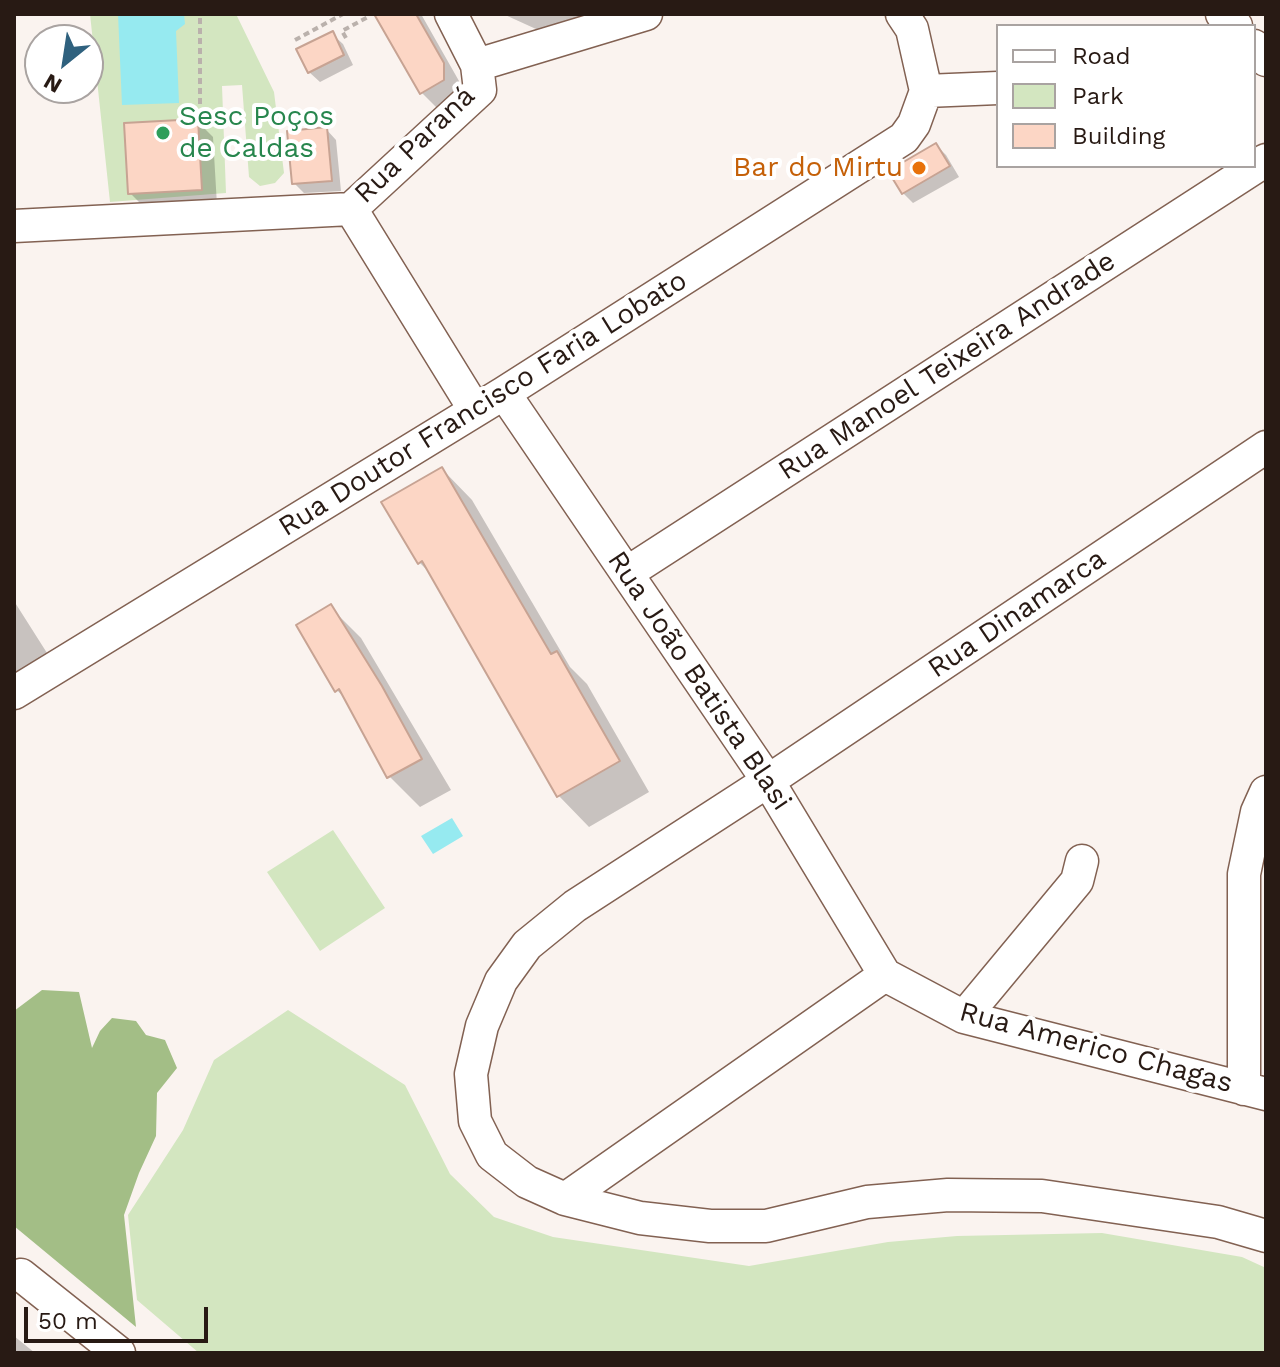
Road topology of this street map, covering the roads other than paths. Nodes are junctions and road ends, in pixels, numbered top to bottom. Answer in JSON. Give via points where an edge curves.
{"nodes":[{"id":1,"x":451,"y":14,"type":"edge"},
{"id":2,"x":646,"y":14,"type":"edge"},
{"id":3,"x":902,"y":14,"type":"edge"},
{"id":4,"x":477,"y":65,"type":"junction"},
{"id":5,"x":996,"y":88,"type":"edge"},
{"id":6,"x":926,"y":91,"type":"junction"},
{"id":7,"x":1254,"y":168,"type":"edge"},
{"id":8,"x":351,"y":209,"type":"junction"},
{"id":9,"x":14,"y":226,"type":"edge"},
{"id":10,"x":504,"y":393,"type":"junction"},
{"id":11,"x":475,"y":410,"type":"junction"},
{"id":12,"x":1266,"y":447,"type":"edge"},
{"id":13,"x":627,"y":573,"type":"junction"},
{"id":14,"x":14,"y":693,"type":"edge"},
{"id":15,"x":768,"y":781,"type":"junction"},
{"id":16,"x":1266,"y":792,"type":"edge"},
{"id":17,"x":1082,"y":861,"type":"dead end"},
{"id":18,"x":885,"y":975,"type":"junction"},
{"id":19,"x":964,"y":1017,"type":"junction"},
{"id":20,"x":1255,"y":1092,"type":"edge"},
{"id":21,"x":565,"y":1199,"type":"junction"},
{"id":22,"x":1266,"y":1236,"type":"edge"},
{"id":23,"x":21,"y":1275,"type":"dead end"},
{"id":24,"x":119,"y":1353,"type":"edge"}],
"edges":[{"from":1,"to":4,"type":"street"},
{"from":2,"to":4,"type":"street","name":"Rua Paraná"},
{"from":3,"to":6,"type":"street","via":[[912,29]]},
{"from":4,"to":8,"type":"street","name":"Rua Paraná","via":[[480,90]]},
{"from":5,"to":6,"type":"street"},
{"from":6,"to":10,"type":"street","name":"Rua Doutor Francisco Faria Lobato","via":[[904,138]]},
{"from":7,"to":13,"type":"street","name":"Rua Manoel Teixeira Andrade"},
{"from":8,"to":9,"type":"street","name":"Rua Paraná"},
{"from":8,"to":11,"type":"street"},
{"from":10,"to":11,"type":"street","name":"Rua Doutor Francisco Faria Lobato"},
{"from":10,"to":13,"type":"street","name":"Rua João Batista Blasi"},
{"from":11,"to":14,"type":"street","name":"Rua Doutor Francisco Faria Lobato"},
{"from":12,"to":15,"type":"street","name":"Rua Dinamarca"},
{"from":13,"to":15,"type":"street","name":"Rua João Batista Blasi"},
{"from":15,"to":18,"type":"street","name":"Rua João Batista Blasi"},
{"from":15,"to":21,"type":"street","name":"Rua Dinamarca","via":[[575,906],[527,945],[501,981],[482,1026],[471,1074],[475,1121],[492,1155],[527,1182]]},
{"from":16,"to":20,"type":"street","via":[[1244,874]]},
{"from":17,"to":19,"type":"street","via":[[1077,881]]},
{"from":18,"to":19,"type":"street","name":"Rua Americo Chagas"},
{"from":18,"to":21,"type":"street"},
{"from":19,"to":20,"type":"street","name":"Rua Americo Chagas"},
{"from":21,"to":22,"type":"street","name":"Rua Dinamarca","via":[[640,1218],[766,1226],[867,1202],[948,1195],[1042,1196],[1218,1222]]},
{"from":23,"to":24,"type":"street"}]}
